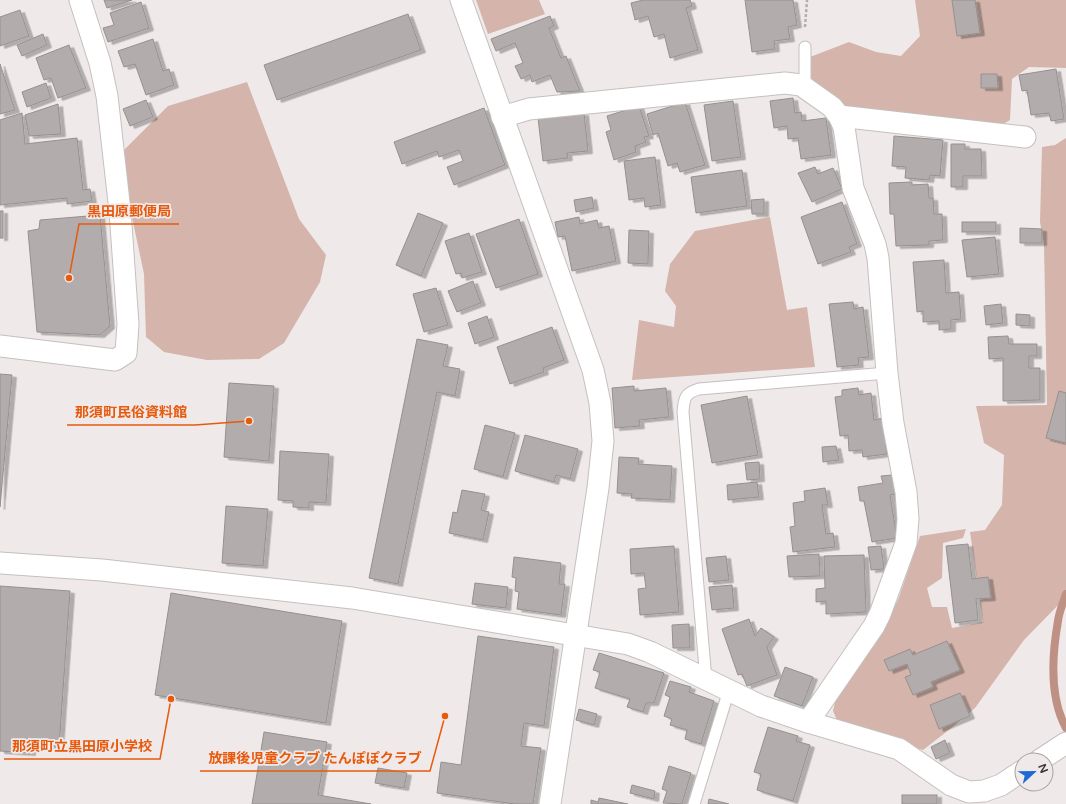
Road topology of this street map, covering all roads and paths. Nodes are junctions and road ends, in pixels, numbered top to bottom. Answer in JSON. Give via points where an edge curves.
{"nodes":[{"id":1,"x":80,"y":0,"type":"edge"},
{"id":2,"x":461,"y":0,"type":"edge"},
{"id":3,"x":807,"y":0,"type":"edge"},
{"id":4,"x":805,"y":47,"type":"joint"},
{"id":5,"x":805,"y":88,"type":"junction"},
{"id":6,"x":839,"y":116,"type":"junction"},
{"id":7,"x":502,"y":117,"type":"junction"},
{"id":8,"x":1025,"y":137,"type":"dead end"},
{"id":9,"x":0,"y":346,"type":"edge"},
{"id":10,"x":887,"y":373,"type":"junction"},
{"id":11,"x":0,"y":563,"type":"edge"},
{"id":12,"x":575,"y":634,"type":"junction"},
{"id":13,"x":706,"y":680,"type":"junction"},
{"id":14,"x":728,"y":690,"type":"junction"},
{"id":15,"x":808,"y":722,"type":"junction"},
{"id":16,"x":1063,"y":745,"type":"edge"},
{"id":17,"x":1052,"y":752,"type":"edge"},
{"id":18,"x":1014,"y":776,"type":"edge"},
{"id":19,"x":550,"y":804,"type":"edge"},
{"id":20,"x":694,"y":804,"type":"edge"}],
"edges":[{"from":1,"to":9,"type":"street","via":[[100,63],[106,96],[120,218],[128,324],[126,353],[115,360]]},
{"from":2,"to":7,"type":"street"},
{"from":3,"to":4,"type":"path"},
{"from":4,"to":5,"type":"lane"},
{"from":5,"to":6,"type":"street","via":[[832,107]]},
{"from":5,"to":7,"type":"street","via":[[786,82],[529,109]]},
{"from":6,"to":8,"type":"street"},
{"from":6,"to":10,"type":"street","via":[[844,127],[853,188],[878,258]]},
{"from":7,"to":12,"type":"street","via":[[593,370],[600,403],[603,441],[598,488]]},
{"from":10,"to":13,"type":"lane","via":[[699,389],[691,391],[684,399]]},
{"from":10,"to":15,"type":"street","via":[[906,492],[906,543],[874,626]]},
{"from":11,"to":12,"type":"street","via":[[102,570],[352,598]]},
{"from":12,"to":13,"type":"street","via":[[628,644]]},
{"from":12,"to":19,"type":"street"},
{"from":13,"to":14,"type":"street"},
{"from":14,"to":15,"type":"street","via":[[761,706]]},
{"from":14,"to":20,"type":"lane"},
{"from":15,"to":18,"type":"street","via":[[898,750],[951,785],[969,792],[984,791],[1001,785]]},
{"from":16,"to":17,"type":"street"}]}
